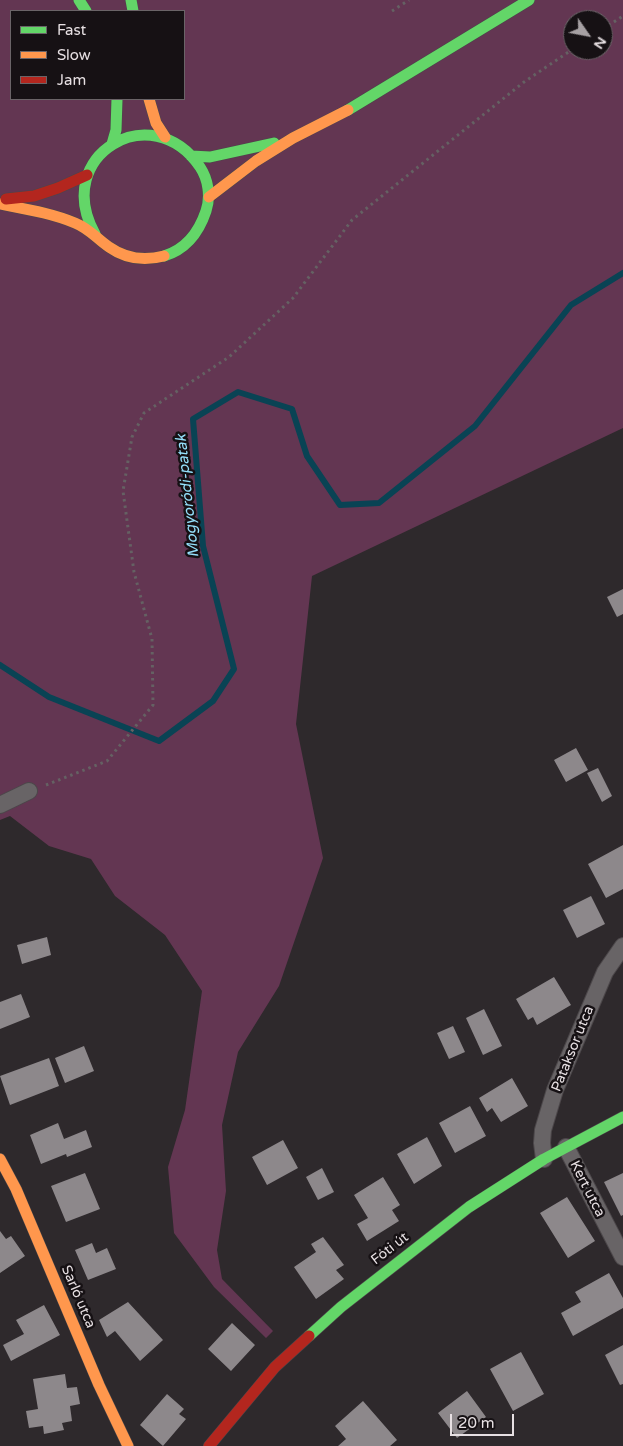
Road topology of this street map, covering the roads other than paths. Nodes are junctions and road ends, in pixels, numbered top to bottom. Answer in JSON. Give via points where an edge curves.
{"nodes":[{"id":1,"x":529,"y":0,"type":"edge"},
{"id":2,"x":117,"y":100,"type":"edge"},
{"id":3,"x":149,"y":100,"type":"edge"},
{"id":4,"x":164,"y":137,"type":"junction"},
{"id":5,"x":293,"y":138,"type":"junction"},
{"id":6,"x":112,"y":144,"type":"junction"},
{"id":7,"x":191,"y":156,"type":"junction"},
{"id":8,"x":88,"y":175,"type":"junction"},
{"id":9,"x":209,"y":197,"type":"junction"},
{"id":10,"x":0,"y":199,"type":"edge"},
{"id":11,"x":0,"y":204,"type":"edge"},
{"id":12,"x":95,"y":234,"type":"junction"},
{"id":13,"x":29,"y":791,"type":"road end"},
{"id":14,"x":0,"y":805,"type":"edge"},
{"id":15,"x":623,"y":946,"type":"edge"},
{"id":16,"x":623,"y":1117,"type":"edge"},
{"id":17,"x":566,"y":1147,"type":"junction"},
{"id":18,"x":0,"y":1159,"type":"edge"},
{"id":19,"x":544,"y":1159,"type":"junction"},
{"id":20,"x":623,"y":1257,"type":"edge"},
{"id":21,"x":128,"y":1446,"type":"edge"},
{"id":22,"x":209,"y":1446,"type":"edge"}],
"edges":[{"from":1,"to":5,"type":"main road","via":[[342,113]]},
{"from":2,"to":6,"type":"main road"},
{"from":3,"to":4,"type":"main road"},
{"from":4,"to":6,"type":"main road","via":[[148,134],[131,136]]},
{"from":4,"to":7,"type":"main road","via":[[180,145]]},
{"from":5,"to":7,"type":"main road","via":[[210,157]]},
{"from":5,"to":9,"type":"main road"},
{"from":6,"to":8,"type":"main road","via":[[98,157]]},
{"from":7,"to":9,"type":"main road","via":[[203,172]]},
{"from":8,"to":10,"type":"main road","via":[[34,196]]},
{"from":8,"to":12,"type":"main road","via":[[84,205]]},
{"from":9,"to":12,"type":"main road","via":[[198,230],[185,246],[167,256],[148,260],[128,257],[110,248]]},
{"from":11,"to":12,"type":"main road","via":[[75,223]]},
{"from":13,"to":14,"type":"street"},
{"from":15,"to":19,"type":"street","name":"Pataksor utca","via":[[605,972],[555,1090],[543,1130]]},
{"from":16,"to":17,"type":"main road","name":"Fóti út"},
{"from":17,"to":19,"type":"main road","name":"Fóti út"},
{"from":17,"to":20,"type":"street","name":"Kert utca"},
{"from":18,"to":21,"type":"main road","name":"Sarló utca","via":[[16,1189],[98,1385]]},
{"from":19,"to":22,"type":"main road","name":"Fóti út","via":[[469,1207],[341,1307],[275,1367]]}]}
